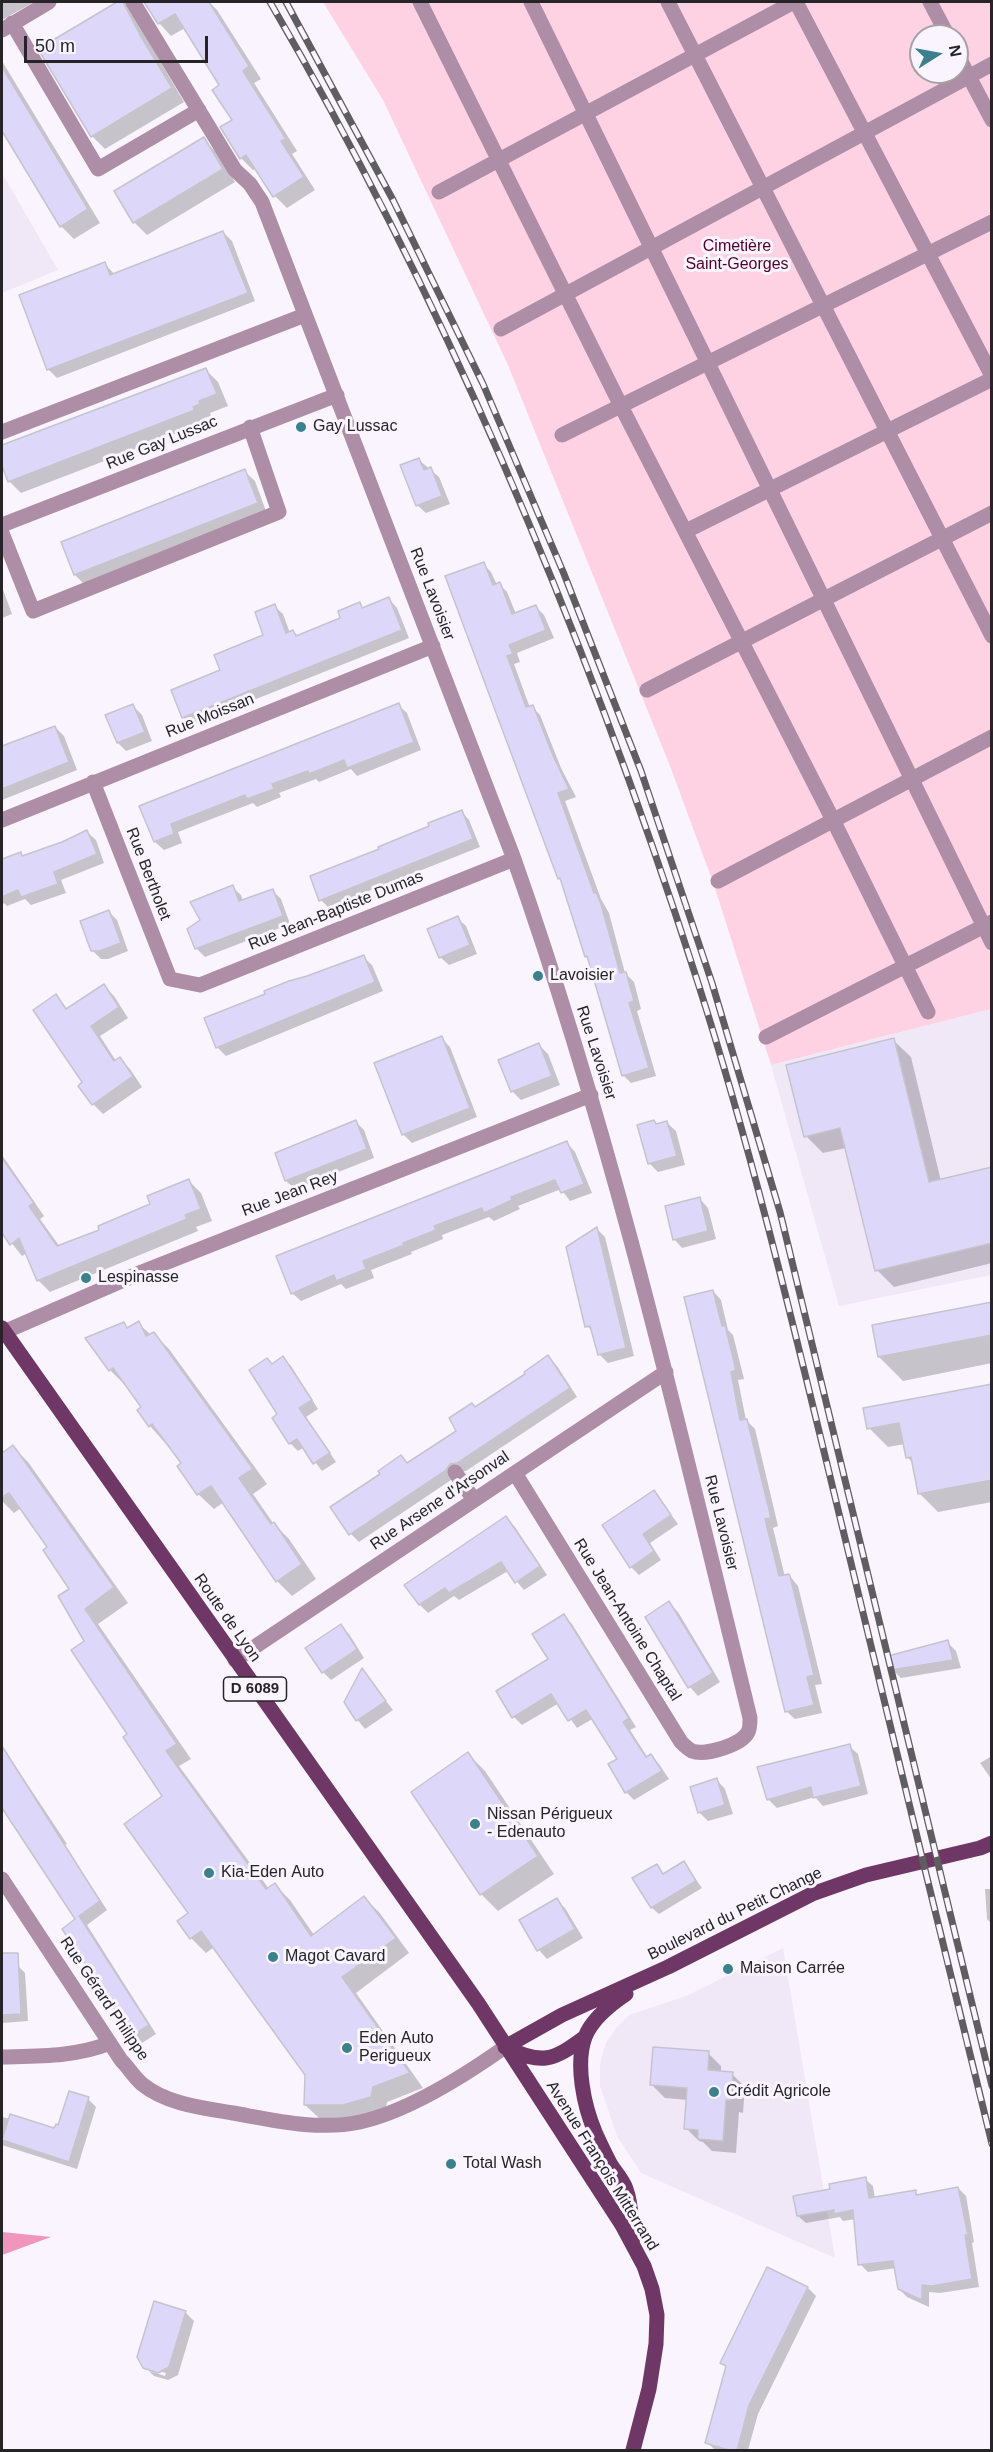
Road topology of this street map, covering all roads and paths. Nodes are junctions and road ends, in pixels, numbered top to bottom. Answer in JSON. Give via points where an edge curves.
{"nodes":[{"id":1,"x":50,"y":2,"type":"edge"},
{"id":2,"x":133,"y":2,"type":"edge"},
{"id":3,"x":420,"y":2,"type":"edge"},
{"id":4,"x":531,"y":2,"type":"edge"},
{"id":5,"x":668,"y":2,"type":"edge"},
{"id":6,"x":795,"y":2,"type":"edge"},
{"id":7,"x":930,"y":2,"type":"edge"},
{"id":8,"x":942,"y":24,"type":"edge"},
{"id":9,"x":7,"y":27,"type":"edge"},
{"id":10,"x":694,"y":56,"type":"junction"},
{"id":11,"x":992,"y":64,"type":"edge"},
{"id":12,"x":969,"y":76,"type":"joint"},
{"id":13,"x":954,"y":84,"type":"edge"},
{"id":14,"x":199,"y":110,"type":"junction"},
{"id":15,"x":586,"y":114,"type":"junction"},
{"id":16,"x":992,"y":120,"type":"edge"},
{"id":17,"x":865,"y":132,"type":"junction"},
{"id":18,"x":498,"y":160,"type":"junction"},
{"id":19,"x":762,"y":188,"type":"junction"},
{"id":20,"x":439,"y":192,"type":"dead end"},
{"id":21,"x":992,"y":222,"type":"edge"},
{"id":22,"x":653,"y":247,"type":"junction"},
{"id":23,"x":928,"y":254,"type":"junction"},
{"id":24,"x":567,"y":294,"type":"junction"},
{"id":25,"x":824,"y":305,"type":"junction"},
{"id":26,"x":305,"y":315,"type":"junction"},
{"id":27,"x":501,"y":329,"type":"dead end"},
{"id":28,"x":709,"y":364,"type":"junction"},
{"id":29,"x":992,"y":377,"type":"edge"},
{"id":30,"x":337,"y":395,"type":"junction"},
{"id":31,"x":621,"y":406,"type":"junction"},
{"id":32,"x":250,"y":428,"type":"junction"},
{"id":33,"x":2,"y":432,"type":"edge"},
{"id":34,"x":888,"y":432,"type":"junction"},
{"id":35,"x":562,"y":435,"type":"dead end"},
{"id":36,"x":769,"y":489,"type":"junction"},
{"id":37,"x":992,"y":513,"type":"edge"},
{"id":38,"x":2,"y":525,"type":"edge"},
{"id":39,"x":686,"y":531,"type":"junction"},
{"id":40,"x":2,"y":533,"type":"edge"},
{"id":41,"x":942,"y":538,"type":"junction"},
{"id":42,"x":825,"y":599,"type":"junction"},
{"id":43,"x":992,"y":636,"type":"edge"},
{"id":44,"x":742,"y":642,"type":"junction"},
{"id":45,"x":433,"y":646,"type":"junction"},
{"id":46,"x":647,"y":690,"type":"dead end"},
{"id":47,"x":992,"y":737,"type":"edge"},
{"id":48,"x":912,"y":779,"type":"junction"},
{"id":49,"x":93,"y":782,"type":"junction"},
{"id":50,"x":2,"y":820,"type":"edge"},
{"id":51,"x":834,"y":822,"type":"junction"},
{"id":52,"x":514,"y":859,"type":"junction"},
{"id":53,"x":718,"y":881,"type":"dead end"},
{"id":54,"x":987,"y":924,"type":"edge"},
{"id":55,"x":992,"y":943,"type":"edge"},
{"id":56,"x":905,"y":967,"type":"junction"},
{"id":57,"x":170,"y":979,"type":"joint"},
{"id":58,"x":928,"y":1012,"type":"dead end"},
{"id":59,"x":766,"y":1037,"type":"dead end"},
{"id":60,"x":591,"y":1095,"type":"junction"},
{"id":61,"x":3,"y":1330,"type":"edge"},
{"id":62,"x":666,"y":1372,"type":"junction"},
{"id":63,"x":455,"y":1472,"type":"dead end"},
{"id":64,"x":514,"y":1473,"type":"junction"},
{"id":65,"x":474,"y":1500,"type":"junction"},
{"id":66,"x":235,"y":1660,"type":"junction"},
{"id":67,"x":729,"y":1747,"type":"joint"},
{"id":68,"x":986,"y":1846,"type":"edge"},
{"id":69,"x":2,"y":1879,"type":"edge"},
{"id":70,"x":668,"y":1967,"type":"junction"},
{"id":71,"x":585,"y":2037,"type":"junction"},
{"id":72,"x":110,"y":2043,"type":"junction"},
{"id":73,"x":505,"y":2047,"type":"junction"},
{"id":74,"x":2,"y":2056,"type":"edge"},
{"id":75,"x":634,"y":2248,"type":"junction"},
{"id":76,"x":633,"y":2451,"type":"edge"}],
"edges":[{"from":1,"to":9,"type":"street"},
{"from":2,"to":14,"type":"street","name":"Rue Lavoisier"},
{"from":3,"to":18,"type":"street"},
{"from":4,"to":15,"type":"street"},
{"from":5,"to":10,"type":"street"},
{"from":6,"to":10,"type":"street"},
{"from":6,"to":17,"type":"street"},
{"from":7,"to":8,"type":"street"},
{"from":9,"to":14,"type":"street","via":[[98,169]]},
{"from":10,"to":15,"type":"street"},
{"from":10,"to":19,"type":"street"},
{"from":11,"to":12,"type":"street"},
{"from":12,"to":16,"type":"street"},
{"from":13,"to":17,"type":"street"},
{"from":14,"to":26,"type":"street","name":"Rue Lavoisier","via":[[235,170],[262,202]]},
{"from":15,"to":18,"type":"street"},
{"from":15,"to":22,"type":"street"},
{"from":17,"to":19,"type":"street"},
{"from":17,"to":23,"type":"street"},
{"from":18,"to":20,"type":"street"},
{"from":18,"to":24,"type":"street"},
{"from":19,"to":22,"type":"street"},
{"from":19,"to":25,"type":"street"},
{"from":21,"to":23,"type":"street"},
{"from":22,"to":24,"type":"street"},
{"from":22,"to":28,"type":"street"},
{"from":23,"to":25,"type":"street"},
{"from":23,"to":29,"type":"street"},
{"from":24,"to":27,"type":"street"},
{"from":24,"to":31,"type":"street"},
{"from":25,"to":28,"type":"street"},
{"from":25,"to":34,"type":"street"},
{"from":26,"to":30,"type":"street","name":"Rue Lavoisier"},
{"from":26,"to":33,"type":"street"},
{"from":28,"to":31,"type":"street"},
{"from":28,"to":36,"type":"street"},
{"from":29,"to":34,"type":"street"},
{"from":30,"to":32,"type":"street","name":"Rue Gay Lussac"},
{"from":30,"to":45,"type":"street","name":"Rue Lavoisier"},
{"from":31,"to":35,"type":"street"},
{"from":31,"to":39,"type":"street"},
{"from":32,"to":38,"type":"street","name":"Rue Gay Lussac"},
{"from":32,"to":40,"type":"street","via":[[279,512],[33,611]]},
{"from":34,"to":36,"type":"street"},
{"from":34,"to":41,"type":"street"},
{"from":36,"to":39,"type":"street"},
{"from":36,"to":42,"type":"street"},
{"from":37,"to":41,"type":"street"},
{"from":39,"to":44,"type":"street"},
{"from":41,"to":42,"type":"street"},
{"from":41,"to":43,"type":"street"},
{"from":42,"to":44,"type":"street"},
{"from":42,"to":48,"type":"street"},
{"from":44,"to":46,"type":"street"},
{"from":44,"to":51,"type":"street"},
{"from":45,"to":49,"type":"street","name":"Rue Moissan"},
{"from":45,"to":52,"type":"street","name":"Rue Lavoisier"},
{"from":47,"to":48,"type":"street"},
{"from":48,"to":51,"type":"street"},
{"from":48,"to":54,"type":"street"},
{"from":49,"to":50,"type":"street","name":"Rue Moissan"},
{"from":49,"to":57,"type":"street","name":"Rue Bertholet"},
{"from":51,"to":53,"type":"street"},
{"from":51,"to":56,"type":"street"},
{"from":52,"to":57,"type":"street","name":"Rue Jean-Baptiste Dumas","via":[[200,985]]},
{"from":52,"to":60,"type":"street","name":"Rue Lavoisier"},
{"from":54,"to":55,"type":"street"},
{"from":54,"to":56,"type":"street"},
{"from":56,"to":58,"type":"street"},
{"from":56,"to":59,"type":"street"},
{"from":60,"to":61,"type":"street","name":"Rue Jean Rey"},
{"from":60,"to":62,"type":"street","name":"Rue Lavoisier"},
{"from":61,"to":66,"type":"main road","name":"Route de Lyon","number":"D 6089"},
{"from":62,"to":64,"type":"street","name":"Rue Arsene d'Arsonval"},
{"from":62,"to":67,"type":"street","name":"Rue Lavoisier","via":[[750,1718],[748,1732]]},
{"from":63,"to":65,"type":"street"},
{"from":64,"to":65,"type":"street","name":"Rue Arsene d'Arsonval"},
{"from":64,"to":67,"type":"street","name":"Rue Jean-Antoine Chaptal","via":[[681,1742],[692,1751],[703,1753]]},
{"from":65,"to":66,"type":"street","name":"Rue Arsene d'Arsonval"},
{"from":66,"to":73,"type":"main road","name":"Route de Lyon","number":"D 6089","via":[[478,2003]]},
{"from":68,"to":70,"type":"main road","name":"Boulevard du Petit Change","via":[[844,1881]]},
{"from":69,"to":72,"type":"street","name":"Rue Gérard Philippe"},
{"from":70,"to":71,"type":"main road","via":[[613,2002]]},
{"from":70,"to":73,"type":"main road","name":"Boulevard du Petit Change","via":[[562,2015]]},
{"from":71,"to":73,"type":"main road","via":[[570,2049],[539,2059],[527,2058]]},
{"from":71,"to":75,"type":"main road","via":[[583,2093],[594,2131],[625,2186]]},
{"from":72,"to":73,"type":"street","name":"Rue Gérard Philippe","via":[[142,2084],[186,2104],[287,2123],[326,2125],[358,2122],[389,2113]]},
{"from":72,"to":74,"type":"street","via":[[48,2056]]},
{"from":73,"to":75,"type":"main road","name":"Avenue François Mitterrand","number":"D 6089"},
{"from":75,"to":76,"type":"main road","name":"Avenue François Mitterrand","number":"D 6089","via":[[652,2289],[657,2315],[649,2389]]}]}
